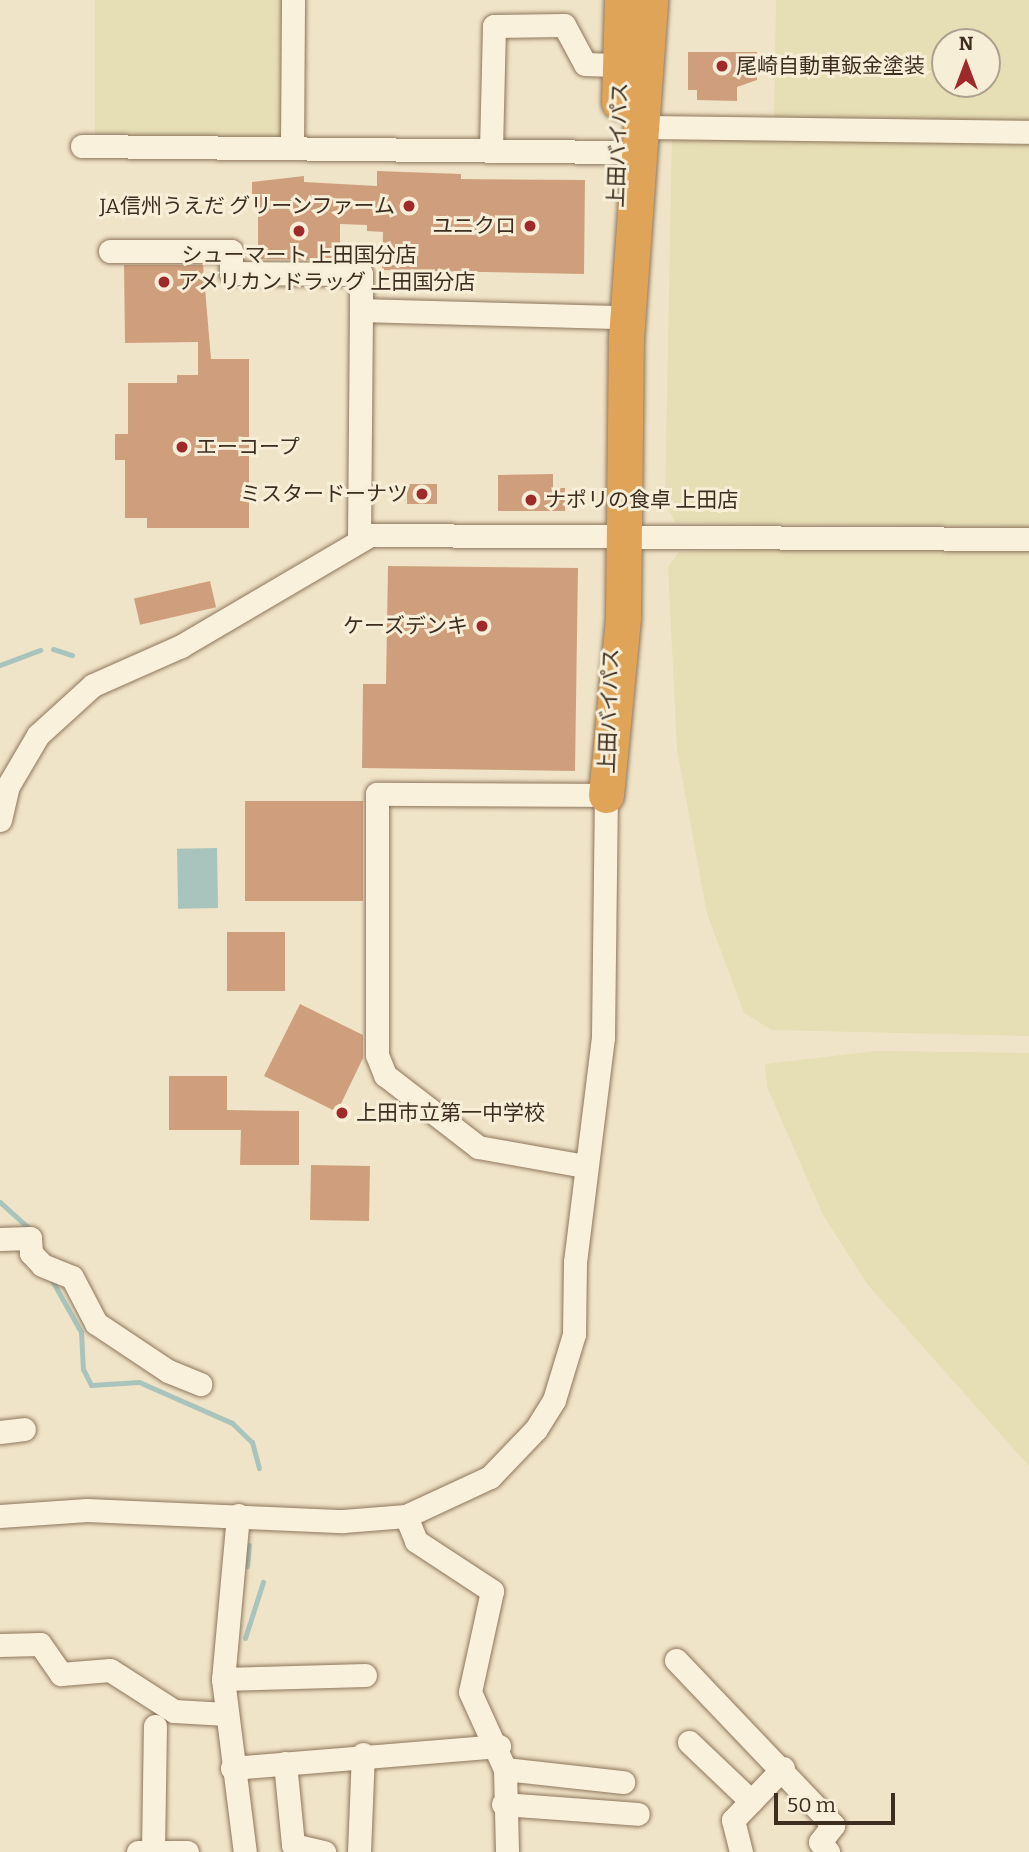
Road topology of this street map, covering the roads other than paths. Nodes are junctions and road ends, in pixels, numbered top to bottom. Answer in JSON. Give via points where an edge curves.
{"nodes":[{"id":1,"x":293,"y":0,"type":"edge"},
{"id":2,"x":621,"y":0,"type":"edge"},
{"id":3,"x":650,"y":0,"type":"edge"},
{"id":4,"x":621,"y":65,"type":"junction"},
{"id":5,"x":1029,"y":132,"type":"edge"},
{"id":6,"x":629,"y":139,"type":"junction"},
{"id":7,"x":82,"y":146,"type":"dead end"},
{"id":8,"x":292,"y":146,"type":"junction"},
{"id":9,"x":491,"y":149,"type":"junction"},
{"id":10,"x":110,"y":251,"type":"dead end"},
{"id":11,"x":361,"y":310,"type":"junction"},
{"id":12,"x":613,"y":317,"type":"junction"},
{"id":13,"x":617,"y":534,"type":"junction"},
{"id":14,"x":359,"y":539,"type":"junction"},
{"id":15,"x":1029,"y":539,"type":"edge"},
{"id":16,"x":606,"y":795,"type":"junction"},
{"id":17,"x":0,"y":820,"type":"edge"},
{"id":18,"x":585,"y":1166,"type":"junction"},
{"id":19,"x":0,"y":1239,"type":"edge"},
{"id":20,"x":201,"y":1384,"type":"dead end"},
{"id":21,"x":24,"y":1429,"type":"dead end"},
{"id":22,"x":0,"y":1432,"type":"edge"},
{"id":23,"x":237,"y":1515,"type":"junction"},
{"id":24,"x":0,"y":1516,"type":"edge"},
{"id":25,"x":406,"y":1516,"type":"junction"},
{"id":26,"x":0,"y":1645,"type":"edge"},
{"id":27,"x":676,"y":1660,"type":"dead end"},
{"id":28,"x":365,"y":1675,"type":"dead end"},
{"id":29,"x":223,"y":1679,"type":"junction"},
{"id":30,"x":226,"y":1714,"type":"junction"},
{"id":31,"x":155,"y":1726,"type":"dead end"},
{"id":32,"x":689,"y":1742,"type":"dead end"},
{"id":33,"x":363,"y":1755,"type":"junction"},
{"id":34,"x":502,"y":1758,"type":"junction"},
{"id":35,"x":285,"y":1763,"type":"junction"},
{"id":36,"x":232,"y":1768,"type":"junction"},
{"id":37,"x":783,"y":1768,"type":"junction"},
{"id":38,"x":623,"y":1782,"type":"dead end"},
{"id":39,"x":751,"y":1801,"type":"junction"},
{"id":40,"x":503,"y":1804,"type":"junction"},
{"id":41,"x":639,"y":1814,"type":"dead end"},
{"id":42,"x":145,"y":1851,"type":"edge"},
{"id":43,"x":187,"y":1852,"type":"edge"},
{"id":44,"x":245,"y":1852,"type":"edge"},
{"id":45,"x":324,"y":1852,"type":"edge"},
{"id":46,"x":359,"y":1852,"type":"edge"},
{"id":47,"x":507,"y":1852,"type":"edge"},
{"id":48,"x":741,"y":1852,"type":"edge"},
{"id":49,"x":828,"y":1852,"type":"edge"}],
"edges":[{"from":1,"to":8,"type":"street"},
{"from":2,"to":4,"type":"highway","name":"上田バイパス"},
{"from":3,"to":6,"type":"highway","name":"上田バイパス"},
{"from":4,"to":6,"type":"highway","name":"上田バイパス"},
{"from":4,"to":9,"type":"street","via":[[585,64],[564,25],[494,26]]},
{"from":5,"to":6,"type":"street"},
{"from":6,"to":9,"type":"street"},
{"from":6,"to":12,"type":"highway","name":"上田バイパス"},
{"from":6,"to":13,"type":"highway","name":"上田バイパス"},
{"from":7,"to":8,"type":"street"},
{"from":8,"to":9,"type":"street"},
{"from":10,"to":11,"type":"street","via":[[231,251],[231,273],[361,274]]},
{"from":11,"to":12,"type":"street"},
{"from":11,"to":14,"type":"street"},
{"from":12,"to":13,"type":"highway","name":"上田バイパス"},
{"from":13,"to":14,"type":"street","via":[[389,531]]},
{"from":13,"to":15,"type":"street"},
{"from":13,"to":16,"type":"highway","name":"上田バイパス"},
{"from":14,"to":17,"type":"street","via":[[180,646],[93,685],[38,735],[8,786]]},
{"from":16,"to":18,"type":"street","via":[[603,1037]]},
{"from":16,"to":18,"type":"street","via":[[377,794],[377,1055],[385,1075],[478,1147]]},
{"from":18,"to":25,"type":"street","via":[[574,1334],[554,1400],[536,1429],[490,1476]]},
{"from":19,"to":20,"type":"street","via":[[30,1238],[31,1254],[42,1265],[72,1277],[96,1323],[168,1371]]},
{"from":21,"to":22,"type":"street"},
{"from":23,"to":24,"type":"street","via":[[87,1510]]},
{"from":23,"to":25,"type":"street","via":[[344,1521]]},
{"from":23,"to":29,"type":"street"},
{"from":25,"to":34,"type":"street","via":[[416,1541],[492,1591],[470,1692]]},
{"from":26,"to":30,"type":"street","via":[[40,1644],[61,1674],[110,1670],[174,1711]]},
{"from":27,"to":37,"type":"street"},
{"from":28,"to":29,"type":"street"},
{"from":29,"to":30,"type":"street"},
{"from":30,"to":36,"type":"street"},
{"from":31,"to":42,"type":"street"},
{"from":32,"to":39,"type":"street"},
{"from":33,"to":34,"type":"street"},
{"from":33,"to":35,"type":"street"},
{"from":33,"to":46,"type":"street"},
{"from":34,"to":38,"type":"street"},
{"from":34,"to":40,"type":"street"},
{"from":35,"to":36,"type":"street"},
{"from":35,"to":45,"type":"street","via":[[293,1845]]},
{"from":36,"to":44,"type":"street"},
{"from":37,"to":39,"type":"street"},
{"from":37,"to":49,"type":"street","via":[[833,1825],[820,1842]]},
{"from":39,"to":48,"type":"street","via":[[733,1820]]},
{"from":40,"to":41,"type":"street"},
{"from":40,"to":47,"type":"street"},
{"from":42,"to":43,"type":"street"}]}
